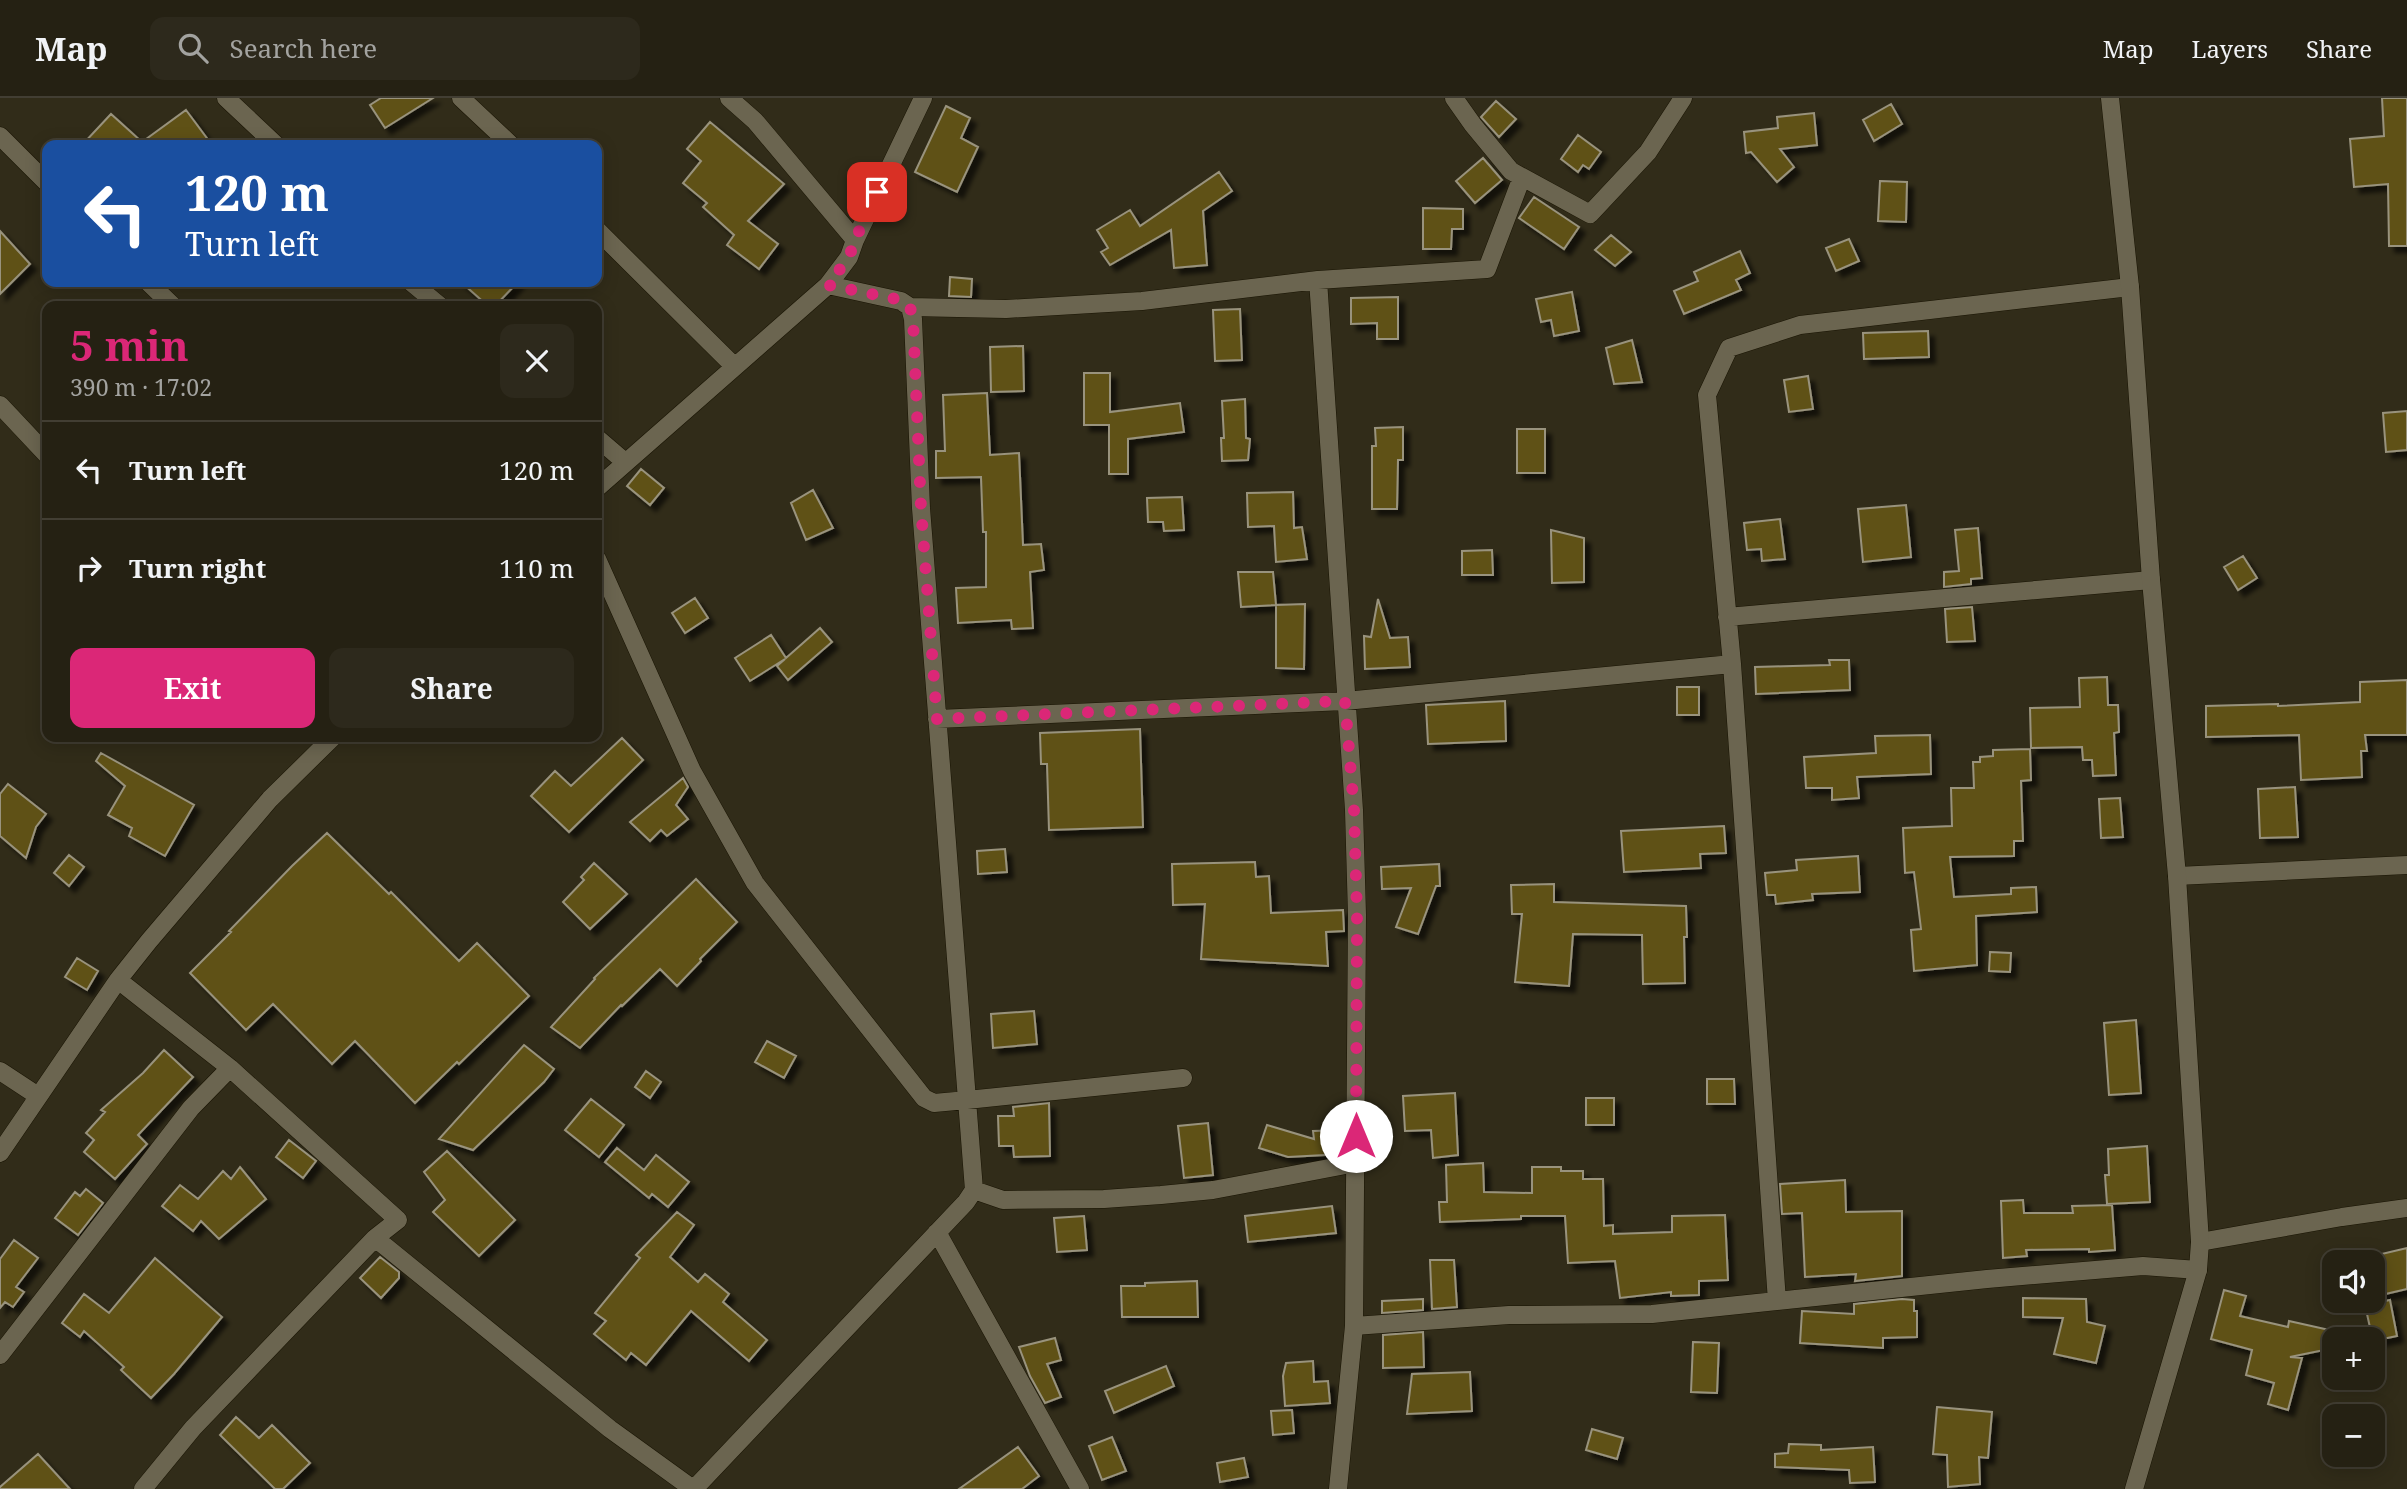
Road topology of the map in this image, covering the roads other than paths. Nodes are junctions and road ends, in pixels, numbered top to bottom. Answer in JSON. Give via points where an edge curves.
{"nodes":[{"id":1,"x":226,"y":98,"type":"edge"},
{"id":2,"x":461,"y":98,"type":"edge"},
{"id":3,"x":729,"y":98,"type":"edge"},
{"id":4,"x":923,"y":98,"type":"edge"},
{"id":5,"x":1454,"y":98,"type":"edge"},
{"id":6,"x":1683,"y":98,"type":"edge"},
{"id":7,"x":2110,"y":98,"type":"edge"},
{"id":8,"x":0,"y":136,"type":"edge"},
{"id":9,"x":271,"y":140,"type":"edge"},
{"id":10,"x":506,"y":140,"type":"edge"},
{"id":11,"x":1522,"y":177,"type":"junction"},
{"id":12,"x":42,"y":178,"type":"edge"},
{"id":13,"x":602,"y":235,"type":"edge"},
{"id":14,"x":855,"y":240,"type":"junction"},
{"id":15,"x":1318,"y":280,"type":"junction"},
{"id":16,"x":828,"y":285,"type":"junction"},
{"id":17,"x":153,"y":287,"type":"edge"},
{"id":18,"x":417,"y":287,"type":"edge"},
{"id":19,"x":2130,"y":287,"type":"junction"},
{"id":20,"x":168,"y":301,"type":"edge"},
{"id":21,"x":434,"y":301,"type":"edge"},
{"id":22,"x":910,"y":307,"type":"junction"},
{"id":23,"x":735,"y":367,"type":"junction"},
{"id":24,"x":0,"y":405,"type":"edge"},
{"id":25,"x":602,"y":442,"type":"edge"},
{"id":26,"x":42,"y":450,"type":"edge"},
{"id":27,"x":625,"y":462,"type":"junction"},
{"id":28,"x":602,"y":483,"type":"edge"},
{"id":29,"x":602,"y":570,"type":"edge"},
{"id":30,"x":2151,"y":580,"type":"junction"},
{"id":31,"x":1727,"y":617,"type":"junction"},
{"id":32,"x":1732,"y":664,"type":"junction"},
{"id":33,"x":1345,"y":701,"type":"junction"},
{"id":34,"x":937,"y":719,"type":"junction"},
{"id":35,"x":329,"y":742,"type":"edge"},
{"id":36,"x":2407,"y":865,"type":"edge"},
{"id":37,"x":2177,"y":877,"type":"junction"},
{"id":38,"x":118,"y":980,"type":"junction"},
{"id":39,"x":230,"y":1068,"type":"junction"},
{"id":40,"x":0,"y":1071,"type":"edge"},
{"id":41,"x":1183,"y":1078,"type":"dead end"},
{"id":42,"x":38,"y":1096,"type":"junction"},
{"id":43,"x":967,"y":1100,"type":"junction"},
{"id":44,"x":0,"y":1153,"type":"edge"},
{"id":45,"x":1356,"y":1163,"type":"junction"},
{"id":46,"x":974,"y":1190,"type":"junction"},
{"id":47,"x":2407,"y":1208,"type":"edge"},
{"id":48,"x":937,"y":1232,"type":"junction"},
{"id":49,"x":375,"y":1238,"type":"junction"},
{"id":50,"x":2200,"y":1242,"type":"junction"},
{"id":51,"x":2198,"y":1270,"type":"junction"},
{"id":52,"x":1777,"y":1301,"type":"junction"},
{"id":53,"x":1354,"y":1326,"type":"junction"},
{"id":54,"x":0,"y":1355,"type":"edge"},
{"id":55,"x":143,"y":1489,"type":"edge"},
{"id":56,"x":694,"y":1489,"type":"edge"},
{"id":57,"x":1080,"y":1489,"type":"edge"},
{"id":58,"x":1338,"y":1489,"type":"edge"},
{"id":59,"x":2134,"y":1489,"type":"edge"}],
"edges":[{"from":1,"to":9,"type":"street"},
{"from":2,"to":10,"type":"street"},
{"from":3,"to":14,"type":"street","via":[[755,121]]},
{"from":4,"to":14,"type":"street"},
{"from":5,"to":11,"type":"street","via":[[1511,171]]},
{"from":6,"to":11,"type":"street","via":[[1648,152],[1590,214]]},
{"from":7,"to":19,"type":"street"},
{"from":8,"to":12,"type":"street"},
{"from":11,"to":15,"type":"street","via":[[1488,269]]},
{"from":13,"to":23,"type":"street"},
{"from":14,"to":16,"type":"street","via":[[849,257]]},
{"from":15,"to":22,"type":"street","via":[[1142,301],[1006,309]]},
{"from":15,"to":33,"type":"street"},
{"from":16,"to":22,"type":"street","via":[[901,300]]},
{"from":16,"to":23,"type":"street"},
{"from":17,"to":20,"type":"street"},
{"from":18,"to":21,"type":"street"},
{"from":19,"to":30,"type":"street"},
{"from":19,"to":31,"type":"street","via":[[1800,325],[1729,348],[1707,395]]},
{"from":22,"to":34,"type":"street"},
{"from":23,"to":27,"type":"street"},
{"from":24,"to":26,"type":"street"},
{"from":25,"to":27,"type":"street"},
{"from":27,"to":28,"type":"street"},
{"from":29,"to":43,"type":"street","via":[[692,771],[755,883],[924,1098],[934,1102]]},
{"from":30,"to":31,"type":"street"},
{"from":30,"to":37,"type":"street"},
{"from":31,"to":32,"type":"street"},
{"from":32,"to":33,"type":"street"},
{"from":32,"to":52,"type":"street"},
{"from":33,"to":34,"type":"street"},
{"from":33,"to":45,"type":"street","via":[[1357,915]]},
{"from":34,"to":43,"type":"street"},
{"from":35,"to":38,"type":"street","via":[[270,799]]},
{"from":36,"to":37,"type":"street"},
{"from":37,"to":50,"type":"street"},
{"from":38,"to":39,"type":"street"},
{"from":38,"to":42,"type":"street"},
{"from":39,"to":49,"type":"street","via":[[398,1220]]},
{"from":39,"to":54,"type":"street","via":[[191,1108]]},
{"from":40,"to":42,"type":"street"},
{"from":41,"to":43,"type":"street"},
{"from":42,"to":44,"type":"street"},
{"from":43,"to":46,"type":"street"},
{"from":45,"to":46,"type":"street","via":[[1213,1191],[1150,1196],[1003,1200]]},
{"from":45,"to":53,"type":"street"},
{"from":46,"to":48,"type":"street"},
{"from":47,"to":50,"type":"street"},
{"from":48,"to":56,"type":"street"},
{"from":48,"to":57,"type":"street"},
{"from":49,"to":55,"type":"street","via":[[193,1428]]},
{"from":49,"to":56,"type":"street","via":[[610,1429]]},
{"from":50,"to":51,"type":"street"},
{"from":51,"to":52,"type":"street","via":[[2143,1266]]},
{"from":51,"to":59,"type":"street"},
{"from":52,"to":53,"type":"street","via":[[1652,1314],[1509,1315]]},
{"from":53,"to":58,"type":"street"}]}
